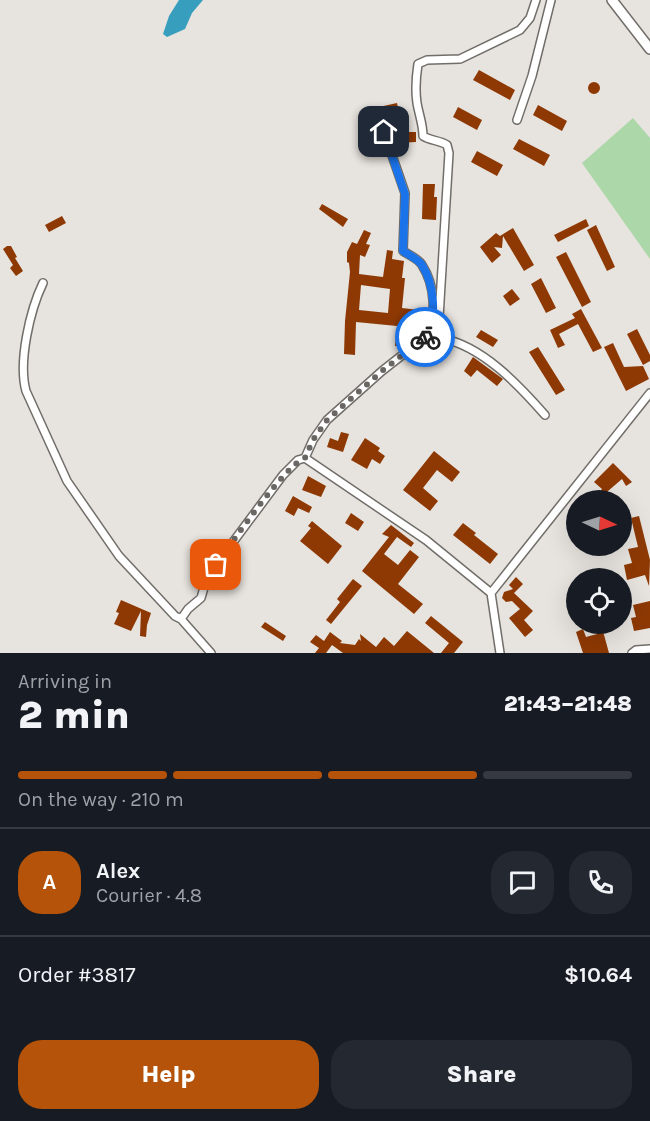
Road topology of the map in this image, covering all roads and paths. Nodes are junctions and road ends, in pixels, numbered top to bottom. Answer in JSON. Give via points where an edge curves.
{"nodes":[{"id":1,"x":536,"y":0,"type":"edge"},
{"id":2,"x":551,"y":0,"type":"edge"},
{"id":3,"x":612,"y":0,"type":"edge"},
{"id":4,"x":650,"y":49,"type":"edge"},
{"id":5,"x":517,"y":120,"type":"dead end"},
{"id":6,"x":384,"y":132,"type":"dead end"},
{"id":7,"x":43,"y":283,"type":"dead end"},
{"id":8,"x":650,"y":393,"type":"edge"},
{"id":9,"x":545,"y":415,"type":"dead end"},
{"id":10,"x":305,"y":458,"type":"junction"},
{"id":11,"x":491,"y":593,"type":"junction"},
{"id":12,"x":181,"y":619,"type":"junction"},
{"id":13,"x":650,"y":649,"type":"edge"},
{"id":14,"x":210,"y":653,"type":"edge"},
{"id":15,"x":500,"y":653,"type":"edge"},
{"id":16,"x":632,"y":653,"type":"edge"}],
"edges":[{"from":1,"to":9,"type":"street","via":[[530,18],[520,30],[459,59],[418,64],[416,83],[423,136],[447,145],[449,153],[438,334],[462,343],[495,366]]},
{"from":2,"to":5,"type":"street"},
{"from":3,"to":4,"type":"main road"},
{"from":6,"to":10,"type":"street","via":[[405,194],[403,251],[422,263],[433,291],[431,326],[424,338],[327,420]]},
{"from":7,"to":12,"type":"street","via":[[30,313],[23,376],[26,391],[67,481],[119,556]]},
{"from":8,"to":11,"type":"street"},
{"from":10,"to":11,"type":"street","via":[[426,540]]},
{"from":10,"to":12,"type":"street","via":[[283,475],[207,577],[201,598]]},
{"from":11,"to":15,"type":"street"},
{"from":12,"to":14,"type":"street"},
{"from":13,"to":16,"type":"street"}]}
